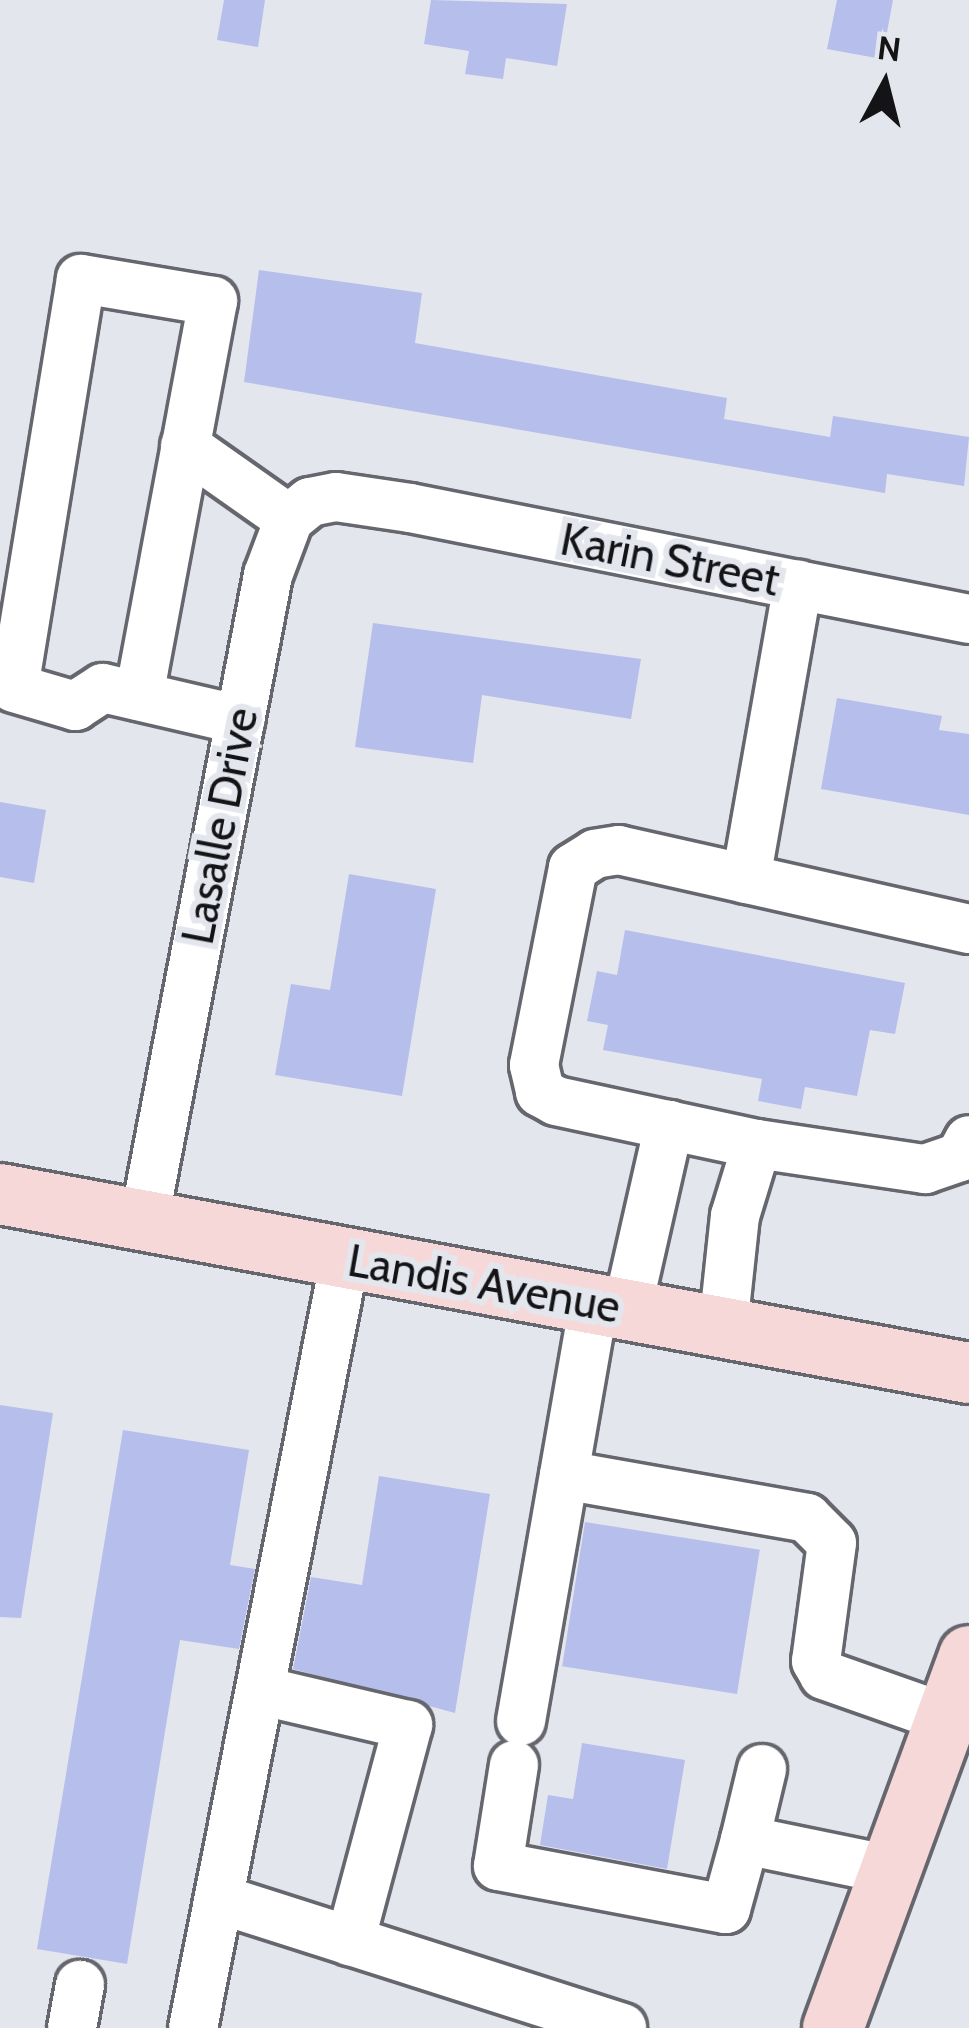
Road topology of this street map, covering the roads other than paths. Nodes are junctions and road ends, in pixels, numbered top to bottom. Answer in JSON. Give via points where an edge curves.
{"nodes":[{"id":1,"x":185,"y":446,"type":"junction"},
{"id":2,"x":289,"y":519,"type":"junction"},
{"id":3,"x":798,"y":585,"type":"junction"},
{"id":4,"x":969,"y":619,"type":"edge"},
{"id":5,"x":139,"y":696,"type":"junction"},
{"id":6,"x":240,"y":720,"type":"junction"},
{"id":7,"x":746,"y":879,"type":"junction"},
{"id":8,"x":969,"y":929,"type":"edge"},
{"id":9,"x":669,"y":1125,"type":"junction"},
{"id":10,"x":969,"y":1140,"type":"edge"},
{"id":11,"x":757,"y":1144,"type":"junction"},
{"id":12,"x":0,"y":1194,"type":"edge"},
{"id":13,"x":144,"y":1221,"type":"junction"},
{"id":14,"x":345,"y":1258,"type":"junction"},
{"id":15,"x":611,"y":1307,"type":"junction"},
{"id":16,"x":723,"y":1328,"type":"junction"},
{"id":17,"x":969,"y":1373,"type":"edge"},
{"id":18,"x":564,"y":1475,"type":"junction"},
{"id":19,"x":969,"y":1656,"type":"edge"},
{"id":20,"x":262,"y":1691,"type":"junction"},
{"id":21,"x":946,"y":1718,"type":"junction"},
{"id":22,"x":762,"y":1769,"type":"dead end"},
{"id":23,"x":745,"y":1840,"type":"junction"},
{"id":24,"x":891,"y":1870,"type":"junction"},
{"id":25,"x":222,"y":1900,"type":"junction"},
{"id":26,"x":350,"y":1941,"type":"junction"},
{"id":27,"x":194,"y":2028,"type":"edge"},
{"id":28,"x":622,"y":2028,"type":"edge"},
{"id":29,"x":833,"y":2028,"type":"edge"}],
"edges":[{"from":1,"to":2,"type":"street"},
{"from":1,"to":5,"type":"street"},
{"from":1,"to":5,"type":"street","via":[[213,301],[81,279],[14,688],[75,706],[104,688]]},
{"from":2,"to":3,"type":"street","name":"Karin Street","via":[[323,500],[370,502]]},
{"from":2,"to":6,"type":"street","name":"Lasalle Drive","via":[[268,575]]},
{"from":3,"to":4,"type":"street","name":"Karin Street"},
{"from":3,"to":7,"type":"street"},
{"from":5,"to":6,"type":"street"},
{"from":6,"to":13,"type":"street","name":"Lasalle Drive"},
{"from":7,"to":8,"type":"street"},
{"from":7,"to":9,"type":"street","via":[[619,850],[573,868],[534,1065],[540,1092]]},
{"from":9,"to":11,"type":"street"},
{"from":9,"to":15,"type":"street"},
{"from":10,"to":11,"type":"street","via":[[961,1157],[925,1169]]},
{"from":11,"to":16,"type":"street","via":[[735,1216]]},
{"from":12,"to":13,"type":"main road","name":"Landis Avenue"},
{"from":13,"to":14,"type":"main road","name":"Landis Avenue"},
{"from":14,"to":15,"type":"main road","name":"Landis Avenue"},
{"from":14,"to":20,"type":"street"},
{"from":15,"to":16,"type":"main road","name":"Landis Avenue"},
{"from":15,"to":18,"type":"street"},
{"from":16,"to":17,"type":"main road","name":"Landis Avenue"},
{"from":18,"to":21,"type":"street","via":[[807,1518],[832,1544],[816,1661],[824,1675]]},
{"from":18,"to":23,"type":"street","via":[[498,1866],[726,1909]]},
{"from":19,"to":21,"type":"main road"},
{"from":20,"to":25,"type":"street"},
{"from":20,"to":26,"type":"street","via":[[408,1724]]},
{"from":21,"to":24,"type":"main road"},
{"from":22,"to":23,"type":"street"},
{"from":23,"to":24,"type":"street"},
{"from":24,"to":29,"type":"main road"},
{"from":25,"to":26,"type":"street"},
{"from":25,"to":27,"type":"street"},
{"from":26,"to":28,"type":"street"}]}
